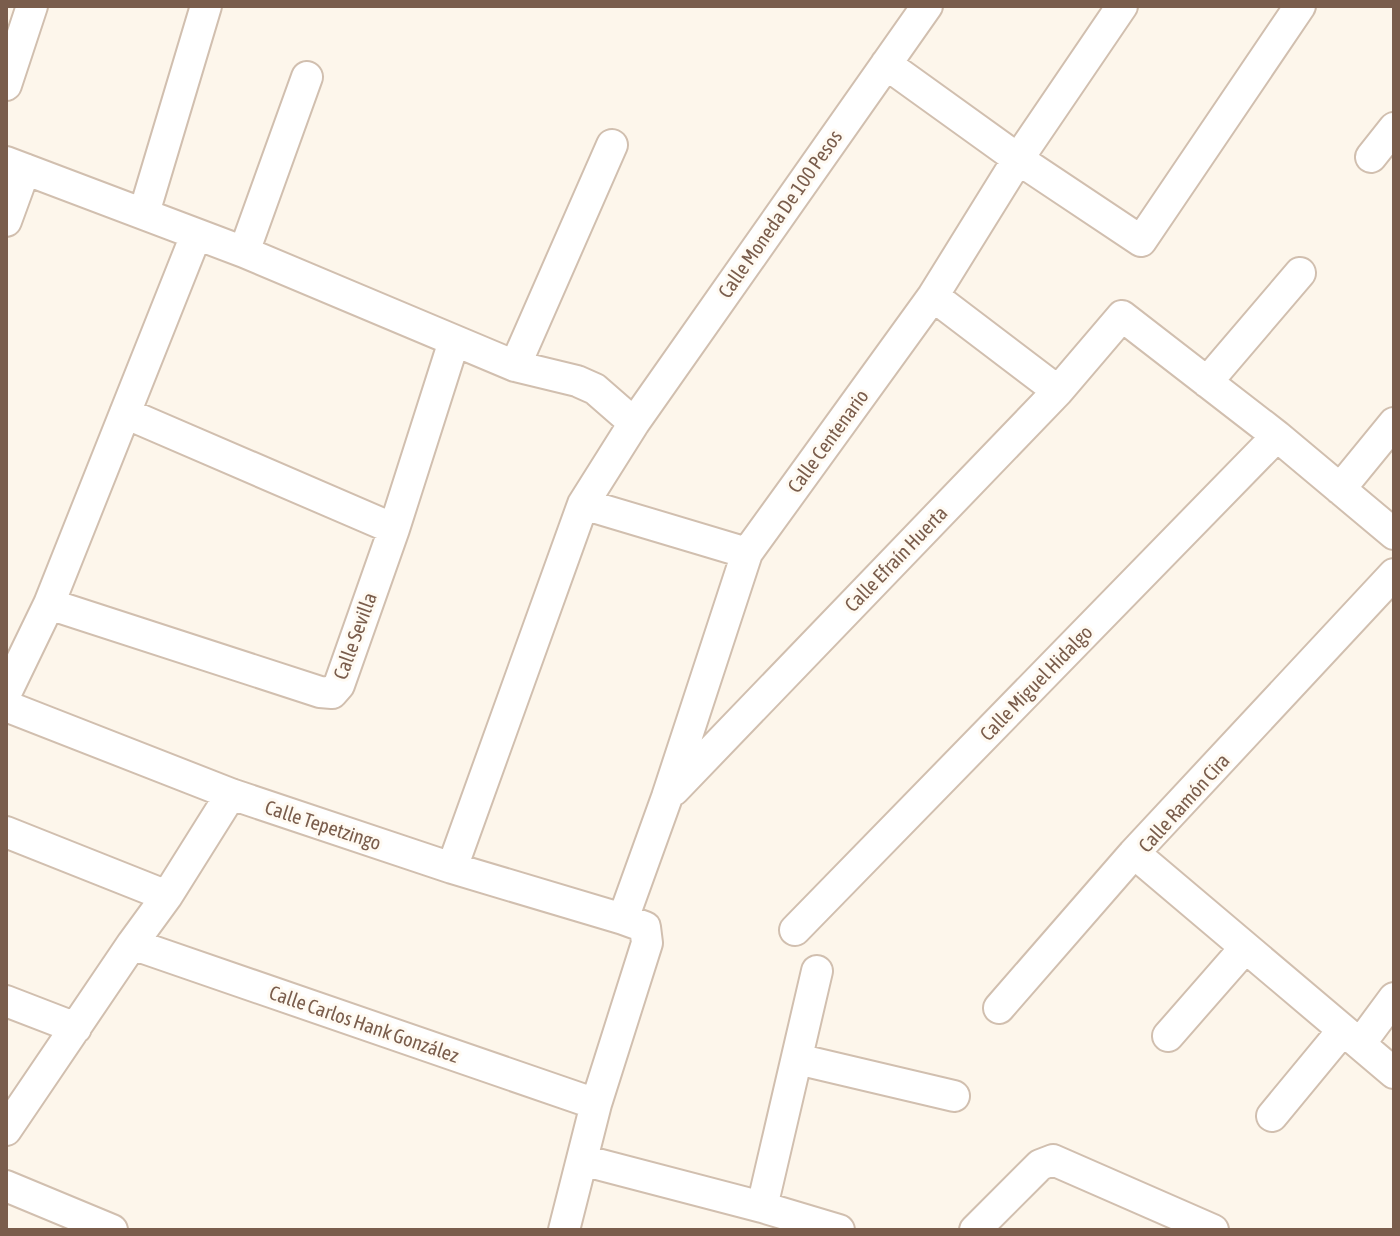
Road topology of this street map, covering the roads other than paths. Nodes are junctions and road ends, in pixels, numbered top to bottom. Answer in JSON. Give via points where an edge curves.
{"nodes":[{"id":1,"x":32,"y":6,"type":"edge"},
{"id":2,"x":206,"y":6,"type":"edge"},
{"id":3,"x":927,"y":6,"type":"edge"},
{"id":4,"x":1122,"y":6,"type":"edge"},
{"id":5,"x":1300,"y":6,"type":"edge"},
{"id":6,"x":886,"y":64,"type":"junction"},
{"id":7,"x":307,"y":77,"type":"dead end"},
{"id":8,"x":6,"y":85,"type":"edge"},
{"id":9,"x":1394,"y":128,"type":"edge"},
{"id":10,"x":612,"y":145,"type":"dead end"},
{"id":11,"x":1371,"y":157,"type":"dead end"},
{"id":12,"x":1018,"y":159,"type":"junction"},
{"id":13,"x":15,"y":166,"type":"edge"},
{"id":14,"x":144,"y":213,"type":"junction"},
{"id":15,"x":6,"y":221,"type":"edge"},
{"id":16,"x":196,"y":235,"type":"junction"},
{"id":17,"x":244,"y":252,"type":"junction"},
{"id":18,"x":1300,"y":273,"type":"dead end"},
{"id":19,"x":933,"y":296,"type":"junction"},
{"id":20,"x":454,"y":341,"type":"junction"},
{"id":21,"x":515,"y":366,"type":"junction"},
{"id":22,"x":1207,"y":382,"type":"junction"},
{"id":23,"x":1058,"y":391,"type":"junction"},
{"id":24,"x":125,"y":413,"type":"junction"},
{"id":25,"x":634,"y":423,"type":"junction"},
{"id":26,"x":1394,"y":423,"type":"edge"},
{"id":27,"x":1277,"y":436,"type":"junction"},
{"id":28,"x":1340,"y":489,"type":"junction"},
{"id":29,"x":583,"y":504,"type":"junction"},
{"id":30,"x":394,"y":529,"type":"junction"},
{"id":31,"x":1394,"y":534,"type":"edge"},
{"id":32,"x":747,"y":553,"type":"junction"},
{"id":33,"x":1394,"y":574,"type":"edge"},
{"id":34,"x":49,"y":604,"type":"junction"},
{"id":35,"x":6,"y":693,"type":"edge"},
{"id":36,"x":6,"y":706,"type":"edge"},
{"id":37,"x":231,"y":794,"type":"junction"},
{"id":38,"x":667,"y":797,"type":"junction"},
{"id":39,"x":6,"y":832,"type":"edge"},
{"id":40,"x":1134,"y":853,"type":"junction"},
{"id":41,"x":452,"y":868,"type":"junction"},
{"id":42,"x":167,"y":896,"type":"junction"},
{"id":43,"x":634,"y":923,"type":"junction"},
{"id":44,"x":795,"y":930,"type":"dead end"},
{"id":45,"x":132,"y":944,"type":"junction"},
{"id":46,"x":1245,"y":948,"type":"junction"},
{"id":47,"x":817,"y":971,"type":"dead end"},
{"id":48,"x":1394,"y":998,"type":"edge"},
{"id":49,"x":6,"y":1001,"type":"edge"},
{"id":50,"x":999,"y":1008,"type":"dead end"},
{"id":51,"x":76,"y":1028,"type":"junction"},
{"id":52,"x":1168,"y":1036,"type":"dead end"},
{"id":53,"x":1351,"y":1037,"type":"junction"},
{"id":54,"x":797,"y":1059,"type":"junction"},
{"id":55,"x":1394,"y":1073,"type":"edge"},
{"id":56,"x":954,"y":1096,"type":"dead end"},
{"id":57,"x":596,"y":1104,"type":"junction"},
{"id":58,"x":1272,"y":1116,"type":"dead end"},
{"id":59,"x":6,"y":1130,"type":"edge"},
{"id":60,"x":582,"y":1160,"type":"junction"},
{"id":61,"x":6,"y":1186,"type":"edge"},
{"id":62,"x":762,"y":1207,"type":"junction"},
{"id":63,"x":112,"y":1230,"type":"edge"},
{"id":64,"x":564,"y":1230,"type":"edge"},
{"id":65,"x":839,"y":1230,"type":"edge"},
{"id":66,"x":975,"y":1230,"type":"edge"},
{"id":67,"x":1213,"y":1230,"type":"edge"}],
"edges":[{"from":1,"to":8,"type":"street"},
{"from":2,"to":14,"type":"street"},
{"from":3,"to":6,"type":"street","name":"Calle Moneda De 100 Pesos"},
{"from":4,"to":12,"type":"street","name":"Calle Centenario"},
{"from":5,"to":12,"type":"street","via":[[1141,241]]},
{"from":6,"to":12,"type":"street"},
{"from":6,"to":25,"type":"street","name":"Calle Moneda De 100 Pesos"},
{"from":7,"to":17,"type":"street"},
{"from":9,"to":11,"type":"street"},
{"from":10,"to":21,"type":"street"},
{"from":12,"to":19,"type":"street","name":"Calle Centenario"},
{"from":13,"to":14,"type":"street"},
{"from":13,"to":15,"type":"street"},
{"from":14,"to":16,"type":"street"},
{"from":16,"to":17,"type":"street"},
{"from":16,"to":24,"type":"street"},
{"from":17,"to":20,"type":"street"},
{"from":18,"to":22,"type":"street"},
{"from":19,"to":23,"type":"street"},
{"from":19,"to":32,"type":"street","name":"Calle Centenario"},
{"from":20,"to":21,"type":"street"},
{"from":20,"to":30,"type":"street","name":"Calle Sevilla"},
{"from":21,"to":25,"type":"street","via":[[595,389]]},
{"from":22,"to":23,"type":"street","name":"Calle Efraín Huerta","via":[[1122,316]]},
{"from":22,"to":27,"type":"street"},
{"from":23,"to":38,"type":"street","name":"Calle Efraín Huerta"},
{"from":24,"to":30,"type":"street"},
{"from":24,"to":34,"type":"street"},
{"from":25,"to":29,"type":"street","name":"Calle Moneda De 100 Pesos"},
{"from":26,"to":28,"type":"street"},
{"from":27,"to":28,"type":"street"},
{"from":27,"to":44,"type":"street","name":"Calle Miguel Hidalgo"},
{"from":28,"to":31,"type":"street"},
{"from":29,"to":32,"type":"street"},
{"from":29,"to":41,"type":"street","name":"Calle Moneda De 100 Pesos"},
{"from":30,"to":34,"type":"street","name":"Calle Sevilla","via":[[332,693]]},
{"from":32,"to":38,"type":"street","name":"Calle Centenario"},
{"from":33,"to":40,"type":"street","name":"Calle Ramón Cira"},
{"from":34,"to":35,"type":"street"},
{"from":36,"to":37,"type":"street","name":"Calle Tepetzingo"},
{"from":37,"to":41,"type":"street","name":"Calle Tepetzingo"},
{"from":37,"to":42,"type":"street"},
{"from":38,"to":43,"type":"street","name":"Calle Centenario"},
{"from":39,"to":42,"type":"street"},
{"from":40,"to":46,"type":"street","name":"Calle Ramón Cira"},
{"from":40,"to":50,"type":"street"},
{"from":41,"to":43,"type":"street","name":"Calle Tepetzingo"},
{"from":42,"to":45,"type":"street"},
{"from":43,"to":57,"type":"street","name":"Calle Centenario","via":[[647,943]]},
{"from":45,"to":51,"type":"street"},
{"from":45,"to":57,"type":"street","name":"Calle Carlos Hank González"},
{"from":46,"to":52,"type":"street"},
{"from":46,"to":53,"type":"street","name":"Calle Ramón Cira"},
{"from":47,"to":54,"type":"street"},
{"from":48,"to":53,"type":"street"},
{"from":49,"to":51,"type":"street"},
{"from":51,"to":59,"type":"street"},
{"from":53,"to":55,"type":"street","name":"Calle Ramón Cira"},
{"from":53,"to":58,"type":"street"},
{"from":54,"to":56,"type":"street"},
{"from":54,"to":62,"type":"street"},
{"from":57,"to":60,"type":"street","name":"Calle Centenario"},
{"from":60,"to":62,"type":"street"},
{"from":60,"to":64,"type":"street","name":"Calle Centenario"},
{"from":61,"to":63,"type":"street"},
{"from":62,"to":65,"type":"street"},
{"from":66,"to":67,"type":"street","via":[[1040,1165],[1053,1160]]}]}
